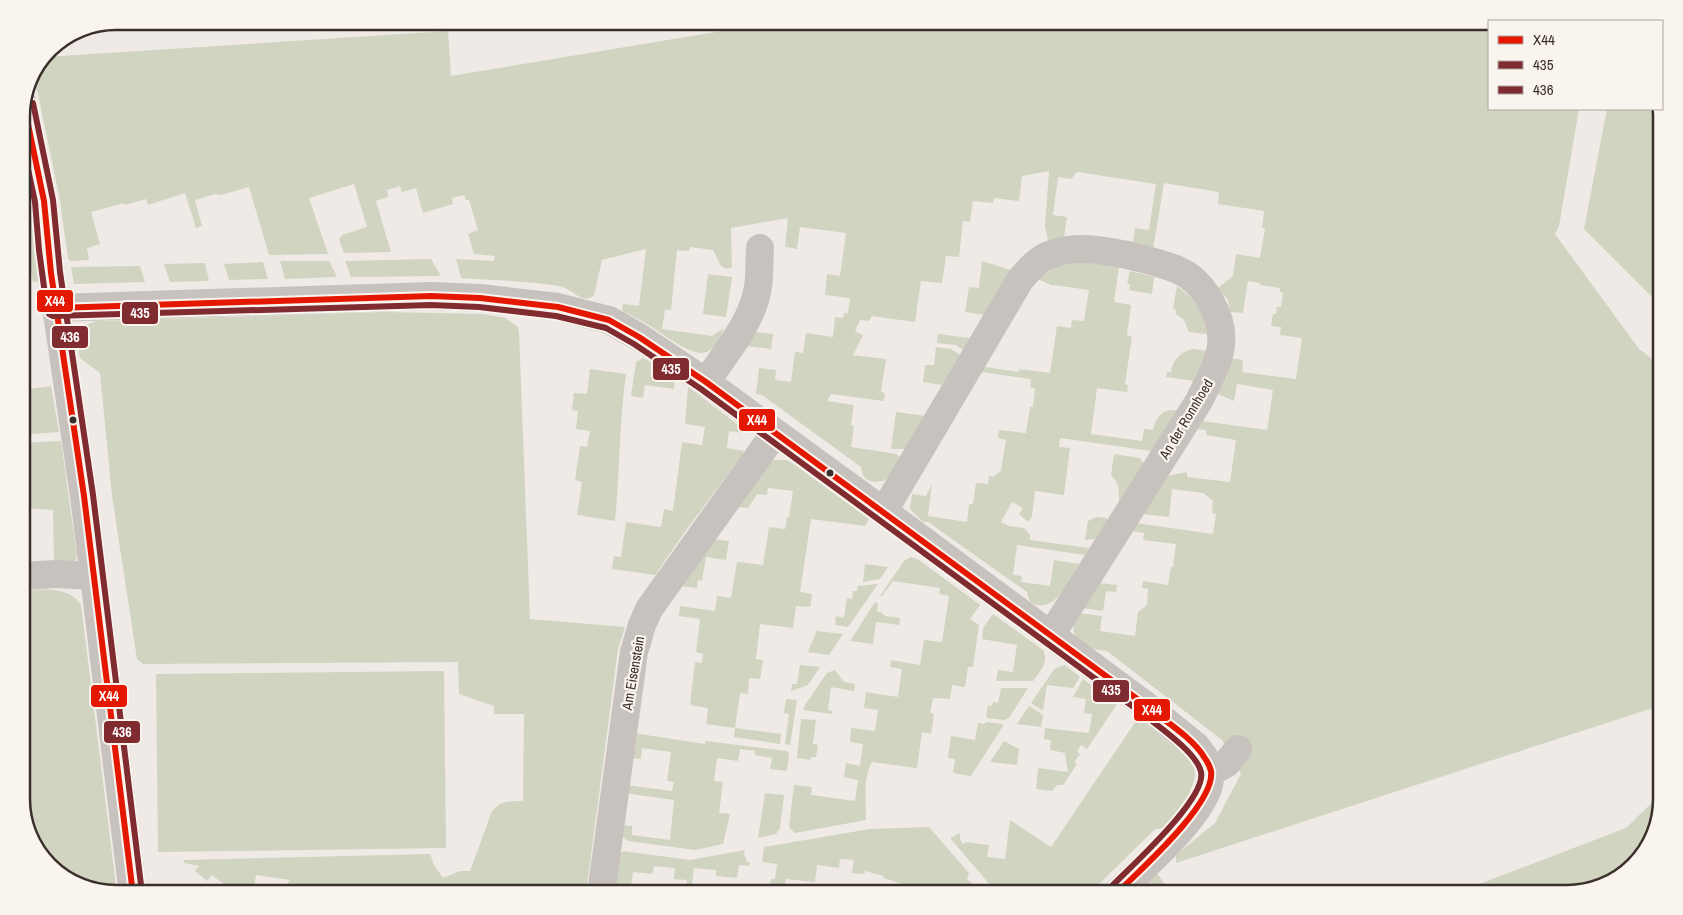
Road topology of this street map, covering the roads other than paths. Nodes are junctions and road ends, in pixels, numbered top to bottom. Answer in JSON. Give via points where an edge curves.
{"nodes":[{"id":1,"x":30,"y":134,"type":"edge"},
{"id":2,"x":760,"y":248,"type":"dead end"},
{"id":3,"x":56,"y":308,"type":"junction"},
{"id":4,"x":706,"y":382,"type":"junction"},
{"id":5,"x":775,"y":433,"type":"junction"},
{"id":6,"x":884,"y":511,"type":"junction"},
{"id":7,"x":30,"y":576,"type":"edge"},
{"id":8,"x":93,"y":576,"type":"junction"},
{"id":9,"x":1051,"y":634,"type":"junction"},
{"id":10,"x":1238,"y":749,"type":"dead end"},
{"id":11,"x":1212,"y":772,"type":"junction"},
{"id":12,"x":132,"y":885,"type":"edge"},
{"id":13,"x":602,"y":885,"type":"edge"},
{"id":14,"x":1125,"y":885,"type":"edge"}],
"edges":[{"from":1,"to":3,"type":"street","via":[[44,201]]},
{"from":2,"to":4,"type":"street","via":[[758,287],[751,310]]},
{"from":3,"to":4,"type":"street","via":[[431,296],[526,302],[558,306],[609,320]]},
{"from":3,"to":8,"type":"street"},
{"from":4,"to":5,"type":"street"},
{"from":5,"to":6,"type":"street"},
{"from":5,"to":13,"type":"street","name":"Am Eisenstein","via":[[649,609],[642,625],[634,652]]},
{"from":6,"to":9,"type":"street"},
{"from":6,"to":9,"type":"street","name":"An der Ronnhoed","via":[[1031,266],[1050,254],[1082,249],[1111,252],[1180,270],[1200,286],[1213,305],[1220,324],[1221,345],[1213,373],[1199,401]]},
{"from":7,"to":8,"type":"street"},
{"from":8,"to":12,"type":"street"},
{"from":9,"to":11,"type":"street","via":[[1196,746]]},
{"from":10,"to":11,"type":"street","via":[[1226,764]]},
{"from":11,"to":14,"type":"street","via":[[1208,789],[1186,823]]}]}
